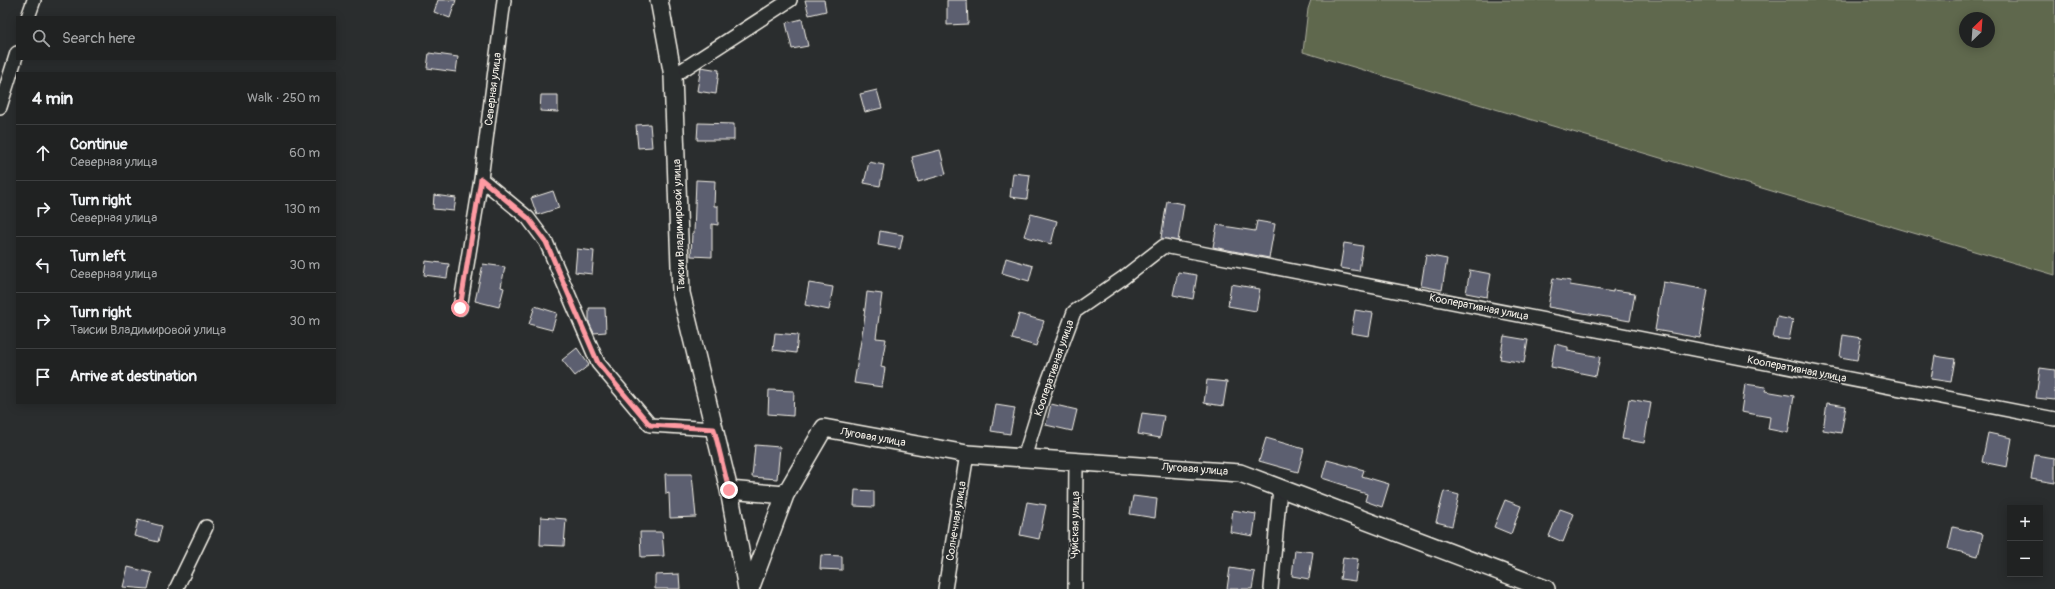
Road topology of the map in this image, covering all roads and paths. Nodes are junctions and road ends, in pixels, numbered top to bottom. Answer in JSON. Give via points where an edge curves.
{"nodes":[{"id":1,"x":34,"y":0,"type":"edge"},
{"id":2,"x":504,"y":0,"type":"edge"},
{"id":3,"x":659,"y":0,"type":"edge"},
{"id":4,"x":790,"y":0,"type":"edge"},
{"id":5,"x":28,"y":16,"type":"edge"},
{"id":6,"x":16,"y":56,"type":"edge"},
{"id":7,"x":673,"y":76,"type":"junction"},
{"id":8,"x":0,"y":107,"type":"edge"},
{"id":9,"x":481,"y":179,"type":"junction"},
{"id":10,"x":460,"y":308,"type":"dead end"},
{"id":11,"x":2055,"y":420,"type":"edge"},
{"id":12,"x":714,"y":429,"type":"junction"},
{"id":13,"x":967,"y":454,"type":"junction"},
{"id":14,"x":1024,"y":458,"type":"junction"},
{"id":15,"x":1076,"y":461,"type":"junction"},
{"id":16,"x":1280,"y":488,"type":"junction"},
{"id":17,"x":729,"y":490,"type":"junction"},
{"id":18,"x":785,"y":495,"type":"junction"},
{"id":19,"x":206,"y":527,"type":"dead end"},
{"id":20,"x":176,"y":589,"type":"edge"},
{"id":21,"x":748,"y":589,"type":"edge"},
{"id":22,"x":945,"y":589,"type":"edge"},
{"id":23,"x":1074,"y":589,"type":"edge"},
{"id":24,"x":1271,"y":589,"type":"edge"},
{"id":25,"x":1546,"y":589,"type":"edge"}],
"edges":[{"from":1,"to":5,"type":"street"},
{"from":2,"to":9,"type":"street","name":"Северная улица"},
{"from":3,"to":7,"type":"street","name":"Таисии Владимировой улица"},
{"from":4,"to":7,"type":"street"},
{"from":6,"to":8,"type":"street"},
{"from":7,"to":12,"type":"street","name":"Таисии Владимировой улица","via":[[681,294]]},
{"from":9,"to":10,"type":"street","name":"Северная улица"},
{"from":9,"to":12,"type":"street","via":[[528,218],[546,242],[598,363],[650,425]]},
{"from":11,"to":14,"type":"street","name":"Кооперативная улица","via":[[1164,246],[1074,312],[1045,390]]},
{"from":12,"to":17,"type":"street","name":"Таисии Владимировой улица"},
{"from":13,"to":14,"type":"street","name":"Луговая улица"},
{"from":13,"to":18,"type":"street","name":"Луговая улица","via":[[824,428]]},
{"from":13,"to":22,"type":"street","name":"Солнечная улица"},
{"from":14,"to":15,"type":"street","name":"Луговая улица"},
{"from":15,"to":16,"type":"street","name":"Луговая улица","via":[[1240,473]]},
{"from":15,"to":23,"type":"street","name":"Чуйская улица"},
{"from":16,"to":24,"type":"street"},
{"from":16,"to":25,"type":"street","name":"Луговая улица"},
{"from":17,"to":18,"type":"street"},
{"from":17,"to":21,"type":"street","name":"Таисии Владимировой улица"},
{"from":18,"to":21,"type":"street"},
{"from":19,"to":20,"type":"street"}]}
